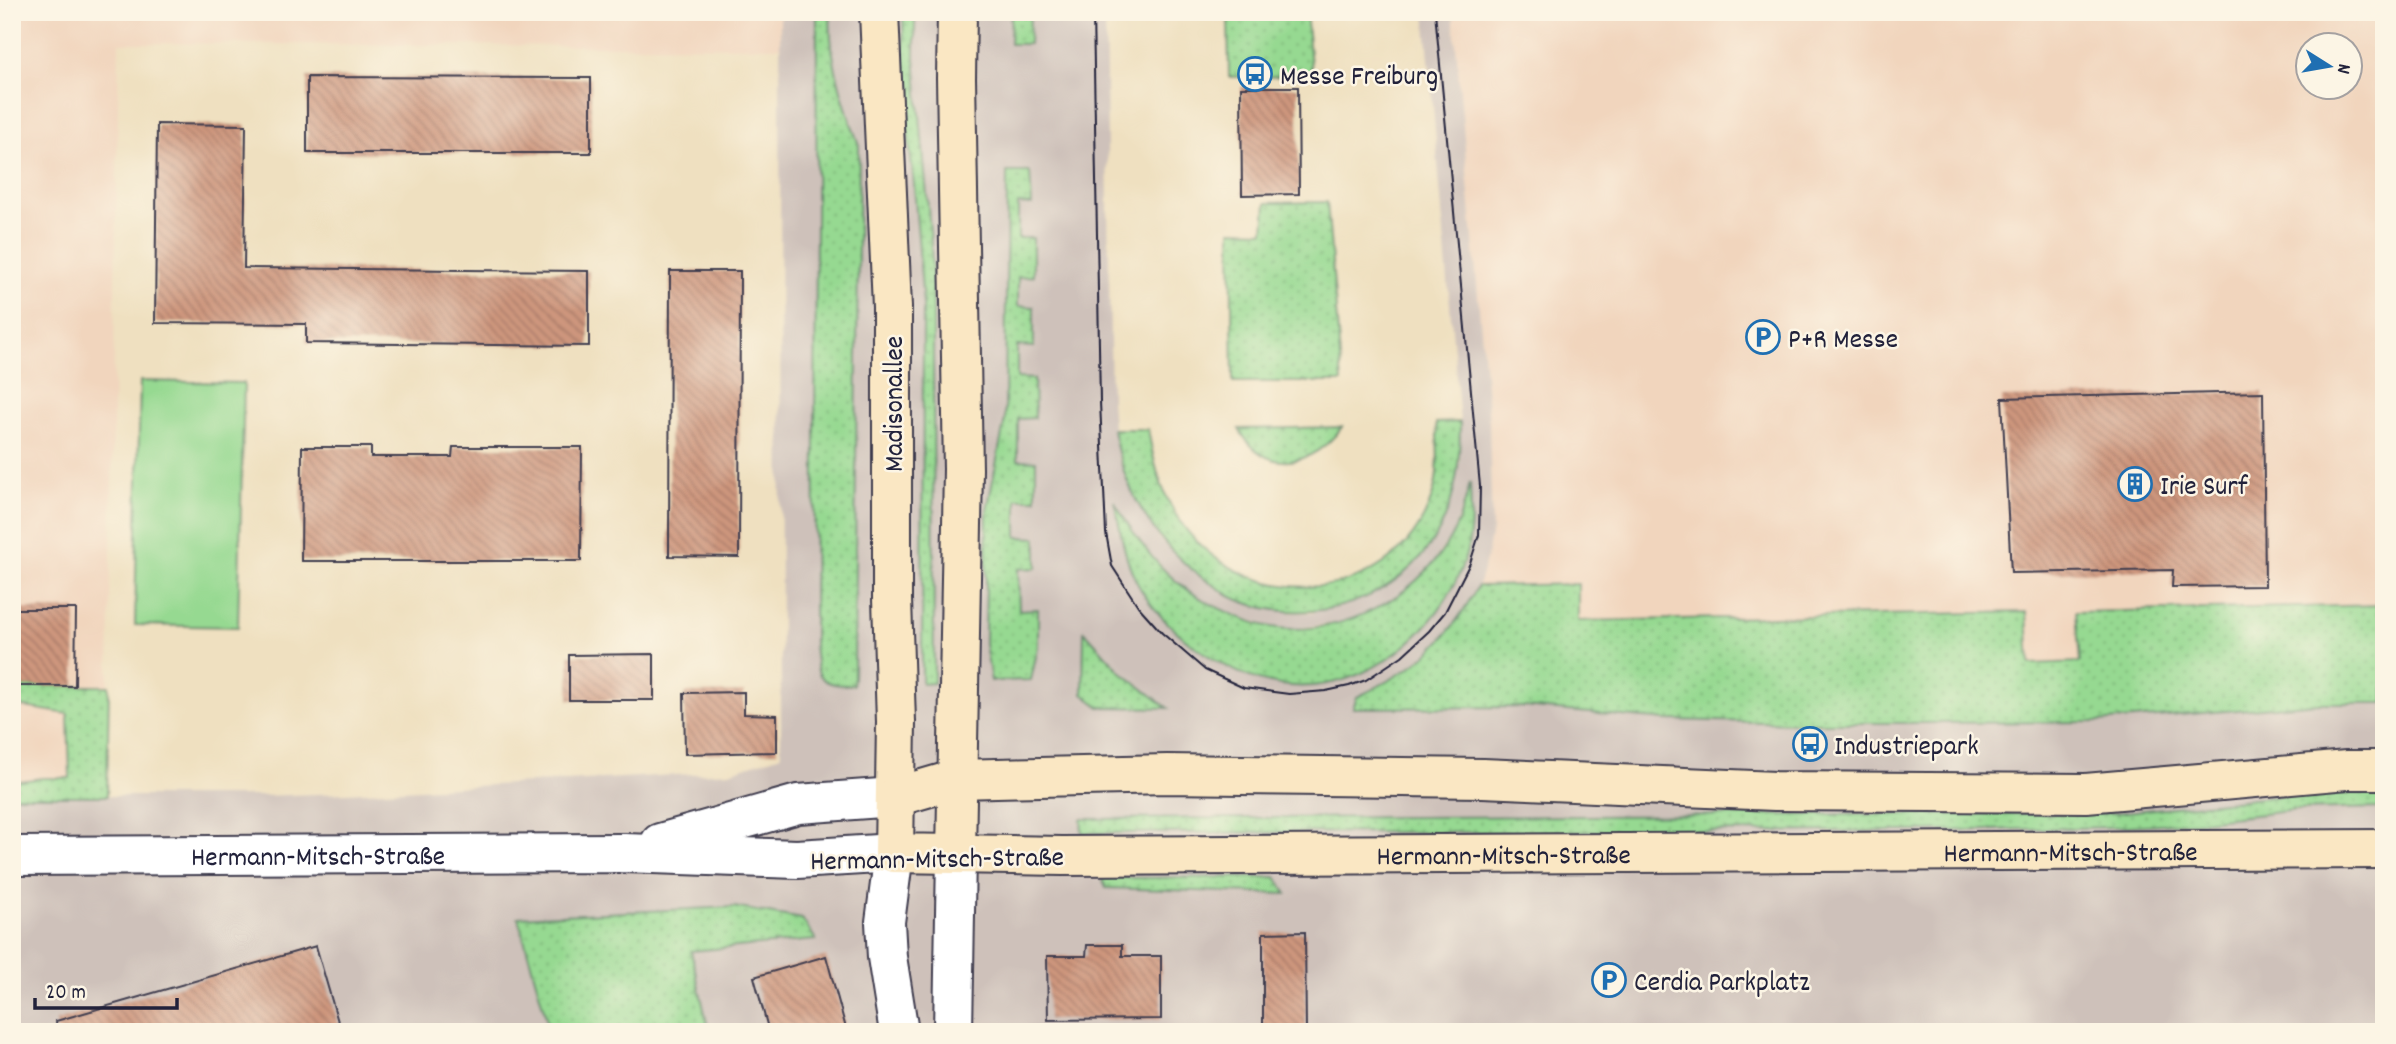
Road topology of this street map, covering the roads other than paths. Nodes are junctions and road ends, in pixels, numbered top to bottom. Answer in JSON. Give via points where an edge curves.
{"nodes":[{"id":1,"x":879,"y":12,"type":"edge"},
{"id":2,"x":957,"y":12,"type":"edge"},
{"id":3,"x":2384,"y":770,"type":"edge"},
{"id":4,"x":957,"y":779,"type":"junction"},
{"id":5,"x":895,"y":797,"type":"junction"},
{"id":6,"x":2384,"y":849,"type":"edge"},
{"id":7,"x":624,"y":853,"type":"junction"},
{"id":8,"x":894,"y":853,"type":"junction"},
{"id":9,"x":956,"y":854,"type":"junction"},
{"id":10,"x":12,"y":856,"type":"edge"},
{"id":11,"x":899,"y":1032,"type":"edge"},
{"id":12,"x":953,"y":1032,"type":"edge"}],
"edges":[{"from":1,"to":5,"type":"main road","name":"Madisonallee","via":[[892,307]]},
{"from":2,"to":4,"type":"main road","via":[[963,469]]},
{"from":3,"to":4,"type":"main road","name":"Hermann-Mitsch-Straße","via":[[2086,793],[1775,791],[1483,778],[1167,774]]},
{"from":4,"to":5,"type":"main road","name":"Hermann-Mitsch-Straße"},
{"from":4,"to":9,"type":"main road"},
{"from":5,"to":7,"type":"street","name":"Hermann-Mitsch-Straße","via":[[799,804]]},
{"from":5,"to":8,"type":"main road","name":"Madisonallee"},
{"from":6,"to":9,"type":"main road","name":"Hermann-Mitsch-Straße"},
{"from":7,"to":8,"type":"street","name":"Hermann-Mitsch-Straße","via":[[797,859]]},
{"from":7,"to":10,"type":"street","name":"Hermann-Mitsch-Straße"},
{"from":8,"to":9,"type":"main road","name":"Hermann-Mitsch-Straße"},
{"from":8,"to":11,"type":"street","via":[[885,922]]},
{"from":9,"to":12,"type":"street"}]}
